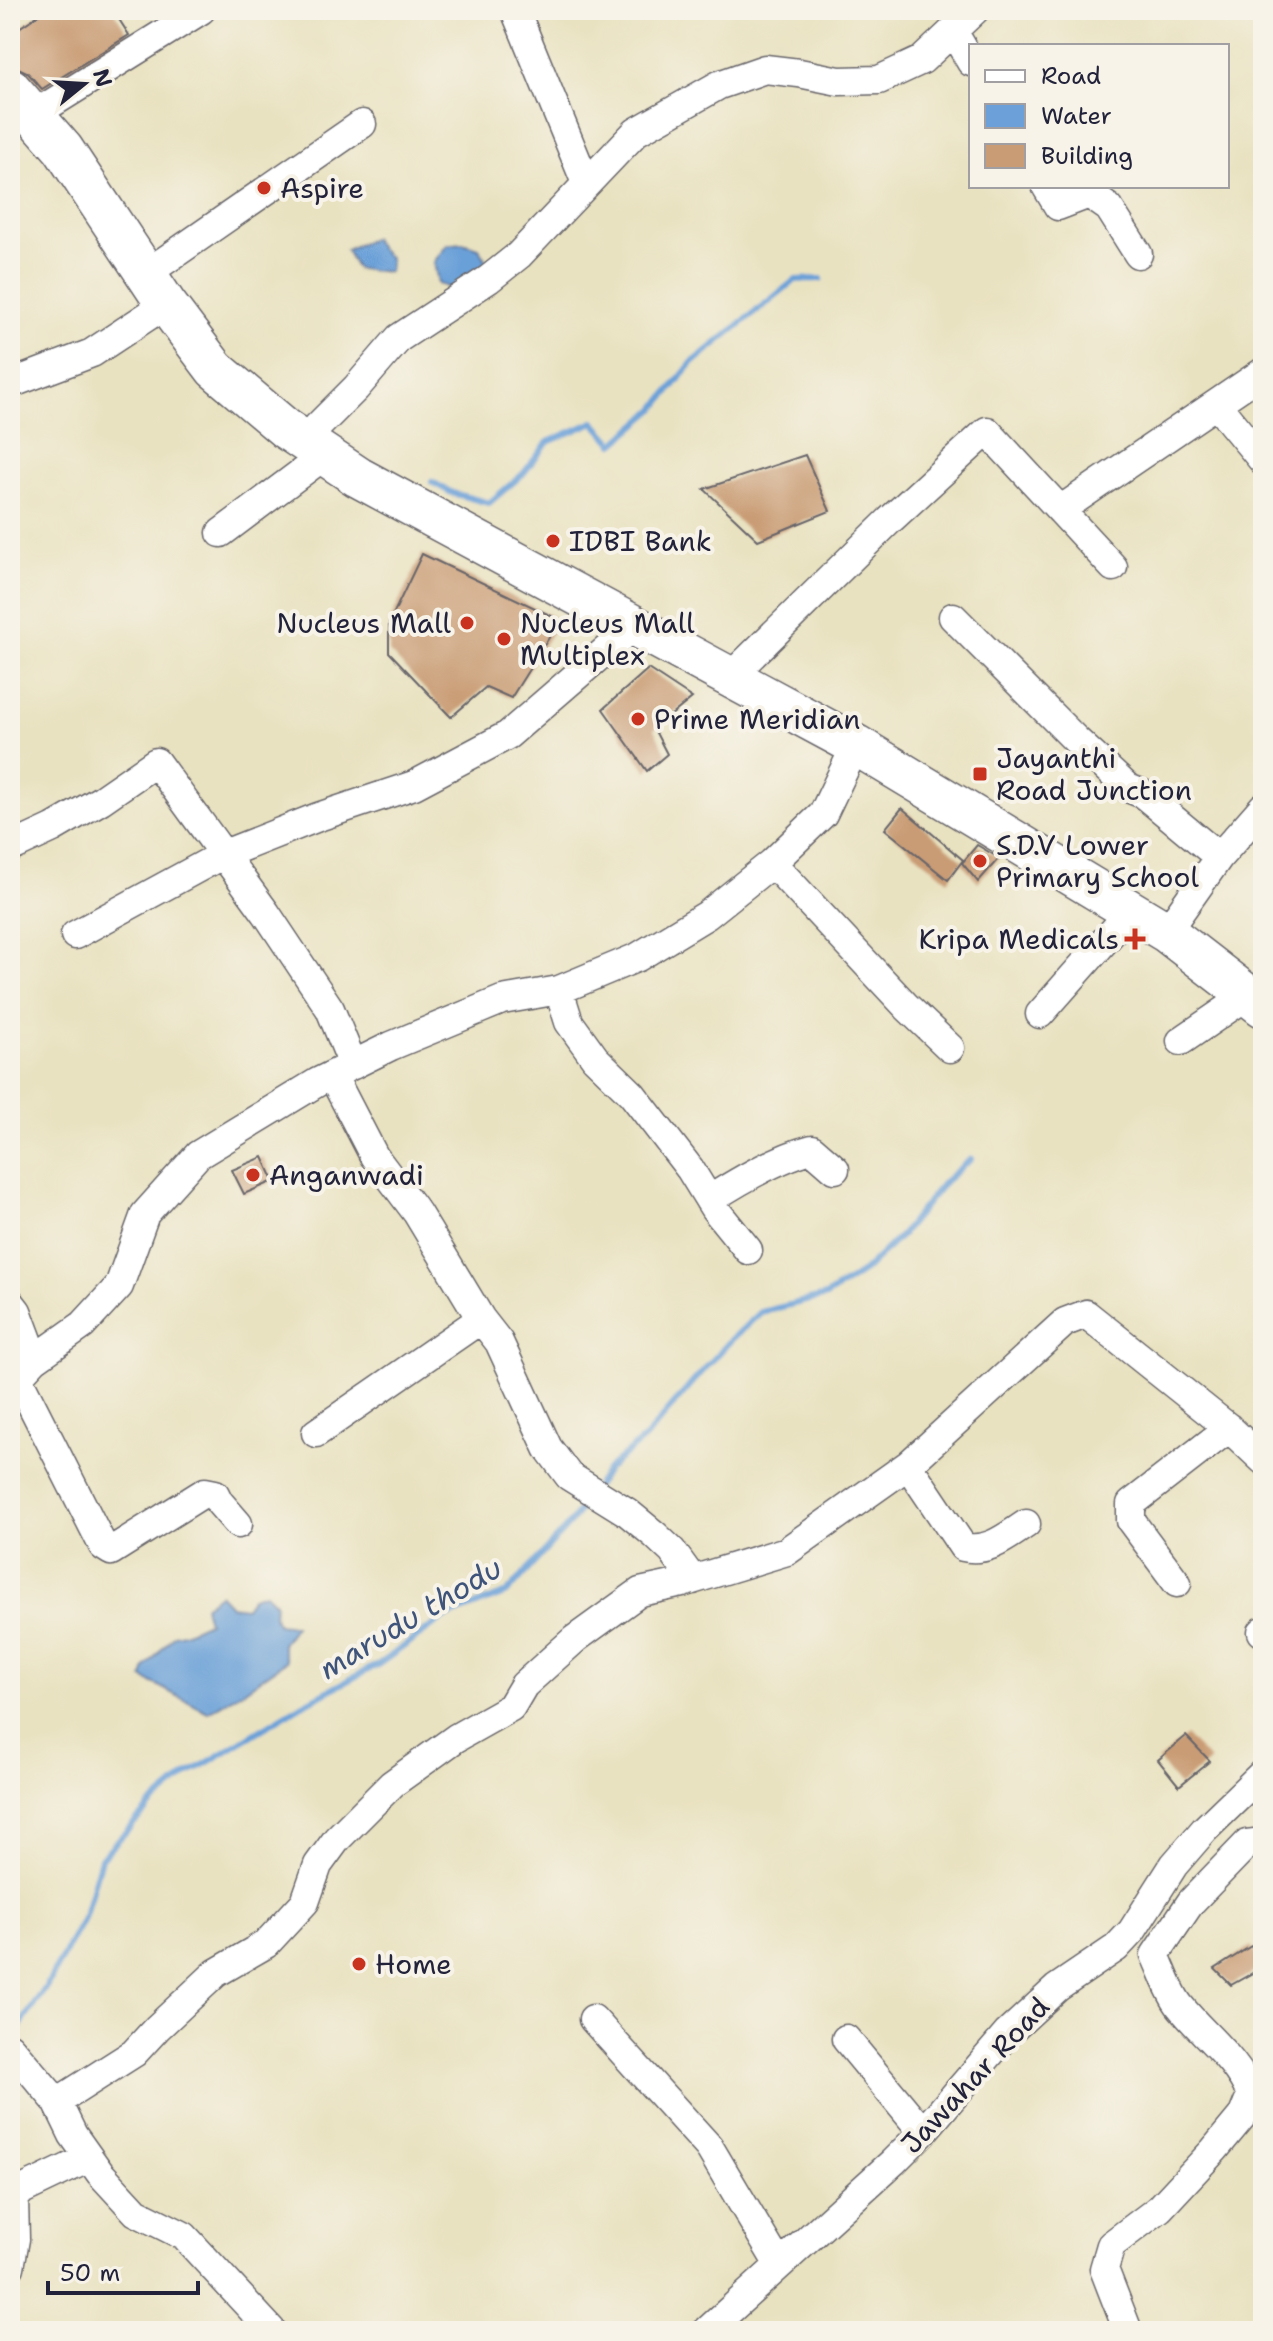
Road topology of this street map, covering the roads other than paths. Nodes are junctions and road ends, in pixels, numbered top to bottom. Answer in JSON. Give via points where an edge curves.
{"nodes":[{"id":1,"x":201,"y":10,"type":"edge"},
{"id":2,"x":515,"y":10,"type":"edge"},
{"id":3,"x":975,"y":10,"type":"edge"},
{"id":4,"x":953,"y":31,"type":"junction"},
{"id":5,"x":969,"y":59,"type":"edge"},
{"id":6,"x":22,"y":102,"type":"edge"},
{"id":7,"x":362,"y":124,"type":"dead end"},
{"id":8,"x":586,"y":183,"type":"junction"},
{"id":9,"x":1047,"y":188,"type":"edge"},
{"id":10,"x":1138,"y":254,"type":"dead end"},
{"id":11,"x":156,"y":289,"type":"junction"},
{"id":12,"x":1263,"y":372,"type":"edge"},
{"id":13,"x":10,"y":384,"type":"edge"},
{"id":14,"x":1216,"y":404,"type":"junction"},
{"id":15,"x":314,"y":448,"type":"junction"},
{"id":16,"x":1263,"y":461,"type":"edge"},
{"id":17,"x":1060,"y":510,"type":"junction"},
{"id":18,"x":221,"y":533,"type":"dead end"},
{"id":19,"x":1113,"y":567,"type":"dead end"},
{"id":20,"x":953,"y":617,"type":"dead end"},
{"id":21,"x":634,"y":626,"type":"junction"},
{"id":22,"x":730,"y":677,"type":"junction"},
{"id":23,"x":856,"y":745,"type":"junction"},
{"id":24,"x":1263,"y":807,"type":"edge"},
{"id":25,"x":10,"y":848,"type":"edge"},
{"id":26,"x":222,"y":855,"type":"junction"},
{"id":27,"x":1219,"y":857,"type":"junction"},
{"id":28,"x":772,"y":863,"type":"junction"},
{"id":29,"x":1131,"y":911,"type":"junction"},
{"id":30,"x":1166,"y":932,"type":"junction"},
{"id":31,"x":75,"y":935,"type":"dead end"},
{"id":32,"x":559,"y":990,"type":"junction"},
{"id":33,"x":1256,"y":1001,"type":"edge"},
{"id":34,"x":1040,"y":1014,"type":"dead end"},
{"id":35,"x":1181,"y":1041,"type":"dead end"},
{"id":36,"x":950,"y":1048,"type":"dead end"},
{"id":37,"x":343,"y":1070,"type":"junction"},
{"id":38,"x":835,"y":1169,"type":"dead end"},
{"id":39,"x":709,"y":1200,"type":"junction"},
{"id":40,"x":748,"y":1250,"type":"dead end"},
{"id":41,"x":10,"y":1302,"type":"edge"},
{"id":42,"x":481,"y":1319,"type":"junction"},
{"id":43,"x":21,"y":1374,"type":"edge"},
{"id":44,"x":1229,"y":1428,"type":"junction"},
{"id":45,"x":316,"y":1433,"type":"dead end"},
{"id":46,"x":1263,"y":1460,"type":"edge"},
{"id":47,"x":908,"y":1465,"type":"junction"},
{"id":48,"x":238,"y":1524,"type":"dead end"},
{"id":49,"x":1026,"y":1524,"type":"dead end"},
{"id":50,"x":693,"y":1580,"type":"junction"},
{"id":51,"x":1177,"y":1583,"type":"dead end"},
{"id":52,"x":1263,"y":1773,"type":"edge"},
{"id":53,"x":1263,"y":1842,"type":"edge"},
{"id":54,"x":593,"y":2019,"type":"dead end"},
{"id":55,"x":846,"y":2039,"type":"dead end"},
{"id":56,"x":10,"y":2047,"type":"edge"},
{"id":57,"x":1257,"y":2092,"type":"edge"},
{"id":58,"x":57,"y":2102,"type":"junction"},
{"id":59,"x":923,"y":2132,"type":"junction"},
{"id":60,"x":89,"y":2158,"type":"junction"},
{"id":61,"x":779,"y":2265,"type":"junction"},
{"id":62,"x":10,"y":2267,"type":"edge"},
{"id":63,"x":272,"y":2331,"type":"edge"},
{"id":64,"x":707,"y":2331,"type":"edge"},
{"id":65,"x":1128,"y":2331,"type":"edge"}],
"edges":[{"from":1,"to":6,"type":"street"},
{"from":2,"to":8,"type":"street"},
{"from":3,"to":4,"type":"street"},
{"from":4,"to":5,"type":"street"},
{"from":4,"to":8,"type":"street","via":[[922,60],[879,80],[839,81],[765,69],[719,85],[636,132]]},
{"from":6,"to":11,"type":"highway","via":[[63,149]]},
{"from":7,"to":11,"type":"street"},
{"from":8,"to":15,"type":"street","via":[[519,255],[399,338]]},
{"from":9,"to":10,"type":"street","via":[[1058,206],[1089,194],[1109,208]]},
{"from":11,"to":13,"type":"street","via":[[92,353]]},
{"from":11,"to":15,"type":"highway","via":[[215,369]]},
{"from":12,"to":14,"type":"street"},
{"from":14,"to":16,"type":"street"},
{"from":14,"to":17,"type":"street"},
{"from":15,"to":18,"type":"street"},
{"from":15,"to":21,"type":"highway"},
{"from":17,"to":19,"type":"street"},
{"from":17,"to":22,"type":"street","via":[[987,431]]},
{"from":20,"to":27,"type":"street","via":[[1128,788],[1143,794]]},
{"from":21,"to":22,"type":"highway"},
{"from":21,"to":26,"type":"street","via":[[508,735],[414,785]]},
{"from":22,"to":23,"type":"highway"},
{"from":23,"to":28,"type":"street","via":[[823,814]]},
{"from":23,"to":29,"type":"highway"},
{"from":24,"to":27,"type":"street"},
{"from":25,"to":26,"type":"street","via":[[101,800],[156,762]]},
{"from":26,"to":31,"type":"street"},
{"from":26,"to":37,"type":"street","via":[[330,1009]]},
{"from":27,"to":30,"type":"street"},
{"from":28,"to":32,"type":"street","via":[[707,915],[638,957]]},
{"from":28,"to":36,"type":"street"},
{"from":29,"to":30,"type":"highway"},
{"from":29,"to":34,"type":"street"},
{"from":30,"to":33,"type":"highway"},
{"from":32,"to":37,"type":"street","via":[[502,1000]]},
{"from":32,"to":39,"type":"street","via":[[569,1022],[674,1147]]},
{"from":33,"to":35,"type":"street"},
{"from":37,"to":42,"type":"street","via":[[374,1156],[417,1213]]},
{"from":37,"to":43,"type":"street","via":[[198,1155],[145,1214],[119,1286],[83,1325]]},
{"from":38,"to":39,"type":"street","via":[[812,1149],[794,1153]]},
{"from":39,"to":40,"type":"street"},
{"from":41,"to":43,"type":"street","via":[[17,1311]]},
{"from":42,"to":45,"type":"street"},
{"from":42,"to":50,"type":"street","via":[[499,1342],[548,1448],[569,1476],[655,1535]]},
{"from":43,"to":48,"type":"street","via":[[103,1546],[111,1551],[205,1492],[215,1494]]},
{"from":44,"to":46,"type":"street"},
{"from":44,"to":47,"type":"street","via":[[1086,1314],[1065,1322]]},
{"from":44,"to":51,"type":"street","via":[[1131,1504],[1131,1521]]},
{"from":47,"to":49,"type":"street","via":[[963,1547],[988,1548]]},
{"from":47,"to":50,"type":"street","via":[[787,1551]]},
{"from":50,"to":58,"type":"street","via":[[640,1592],[575,1639],[524,1685],[511,1707],[392,1784],[337,1839],[318,1865],[305,1902],[266,1944],[216,1973],[134,2053]]},
{"from":52,"to":59,"type":"street","name":"Jawahar Road","via":[[1174,1865],[1116,1948],[1057,1988],[1007,2034]]},
{"from":53,"to":57,"type":"street","via":[[1247,1844],[1191,1902],[1155,1955],[1179,2005]]},
{"from":54,"to":61,"type":"street","via":[[709,2147]]},
{"from":55,"to":59,"type":"street"},
{"from":56,"to":58,"type":"street"},
{"from":57,"to":65,"type":"street","via":[[1214,2150],[1160,2208],[1111,2245],[1104,2269]]},
{"from":58,"to":60,"type":"street"},
{"from":59,"to":61,"type":"street","name":"Jawahar Road"},
{"from":60,"to":62,"type":"street","via":[[22,2190],[14,2199]]},
{"from":60,"to":63,"type":"street","via":[[136,2212],[184,2236]]},
{"from":61,"to":64,"type":"street","name":"Jawahar Road"}]}
